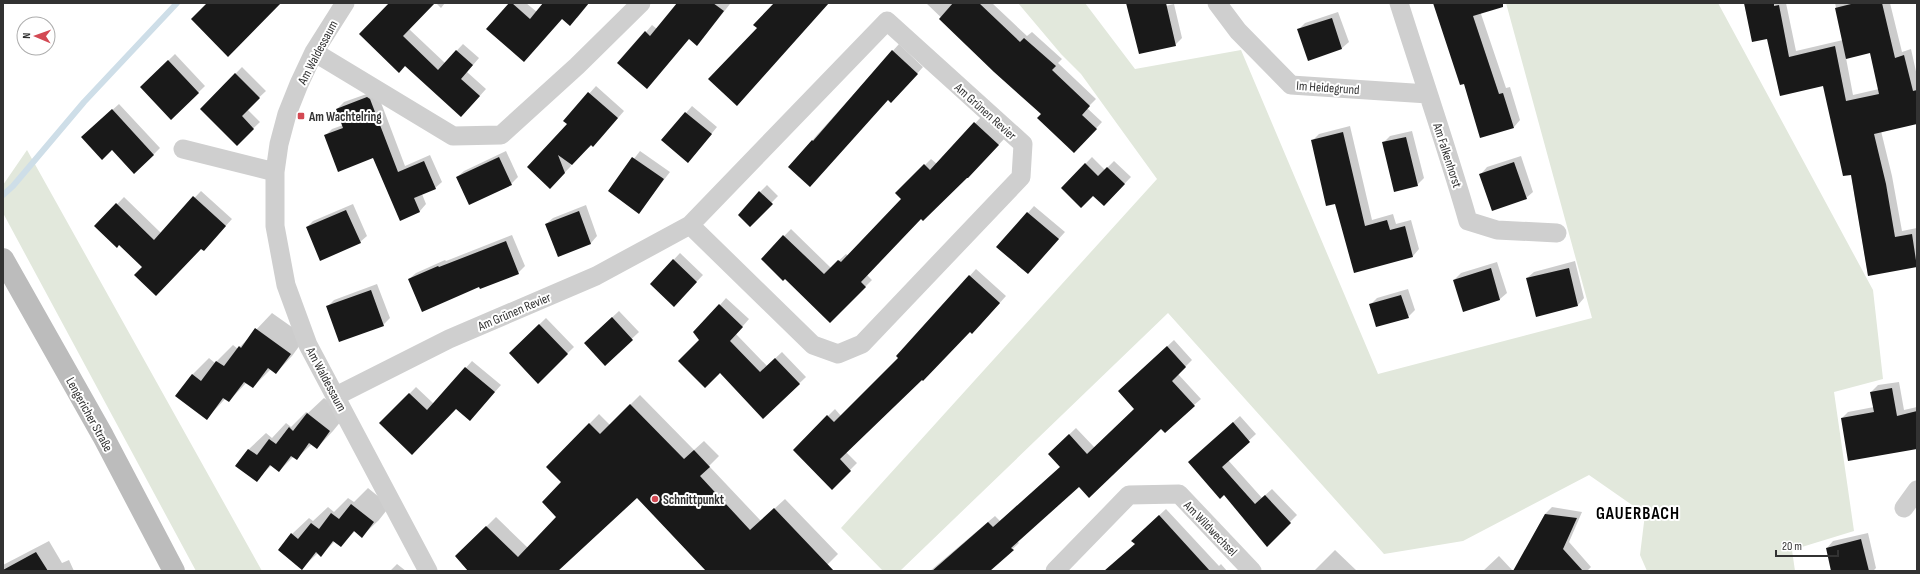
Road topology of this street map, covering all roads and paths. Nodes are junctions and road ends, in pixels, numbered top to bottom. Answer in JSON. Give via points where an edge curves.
{"nodes":[{"id":1,"x":345,"y":3,"type":"edge"},
{"id":2,"x":641,"y":3,"type":"edge"},
{"id":3,"x":1217,"y":3,"type":"edge"},
{"id":4,"x":1399,"y":3,"type":"edge"},
{"id":5,"x":314,"y":52,"type":"junction"},
{"id":6,"x":1428,"y":94,"type":"junction"},
{"id":7,"x":183,"y":149,"type":"dead end"},
{"id":8,"x":275,"y":172,"type":"junction"},
{"id":9,"x":690,"y":225,"type":"junction"},
{"id":10,"x":1557,"y":233,"type":"dead end"},
{"id":11,"x":3,"y":259,"type":"edge"},
{"id":12,"x":336,"y":396,"type":"junction"},
{"id":13,"x":1917,"y":490,"type":"edge"},
{"id":14,"x":1904,"y":508,"type":"dead end"},
{"id":15,"x":174,"y":571,"type":"edge"},
{"id":16,"x":428,"y":571,"type":"edge"},
{"id":17,"x":1055,"y":571,"type":"edge"},
{"id":18,"x":1252,"y":571,"type":"edge"}],
"edges":[{"from":1,"to":5,"type":"street","name":"Am Waldessaum"},
{"from":2,"to":5,"type":"street","via":[[501,135],[453,136]]},
{"from":3,"to":6,"type":"street","name":"Im Heidegrund","via":[[1238,31],[1291,85]]},
{"from":4,"to":6,"type":"street","name":"Am Falkenhorst"},
{"from":5,"to":8,"type":"street","name":"Am Waldessaum","via":[[287,114]]},
{"from":6,"to":10,"type":"street","name":"Am Falkenhorst","via":[[1468,221],[1497,230]]},
{"from":7,"to":8,"type":"street"},
{"from":8,"to":12,"type":"street","name":"Am Waldessaum","via":[[275,226],[286,285],[308,345]]},
{"from":9,"to":9,"type":"street","name":"Am Grünen Revier","via":[[887,21],[1023,144],[1021,177],[862,344],[838,354],[813,345]]},
{"from":9,"to":12,"type":"street","name":"Am Grünen Revier","via":[[596,276],[449,339]]},
{"from":11,"to":15,"type":"main road","name":"Lengericher Straße","via":[[103,436]]},
{"from":12,"to":16,"type":"street","name":"Am Waldessaum"},
{"from":13,"to":14,"type":"street"},
{"from":17,"to":18,"type":"street","name":"Am Wildwechsel","via":[[1129,495],[1179,494]]}]}
